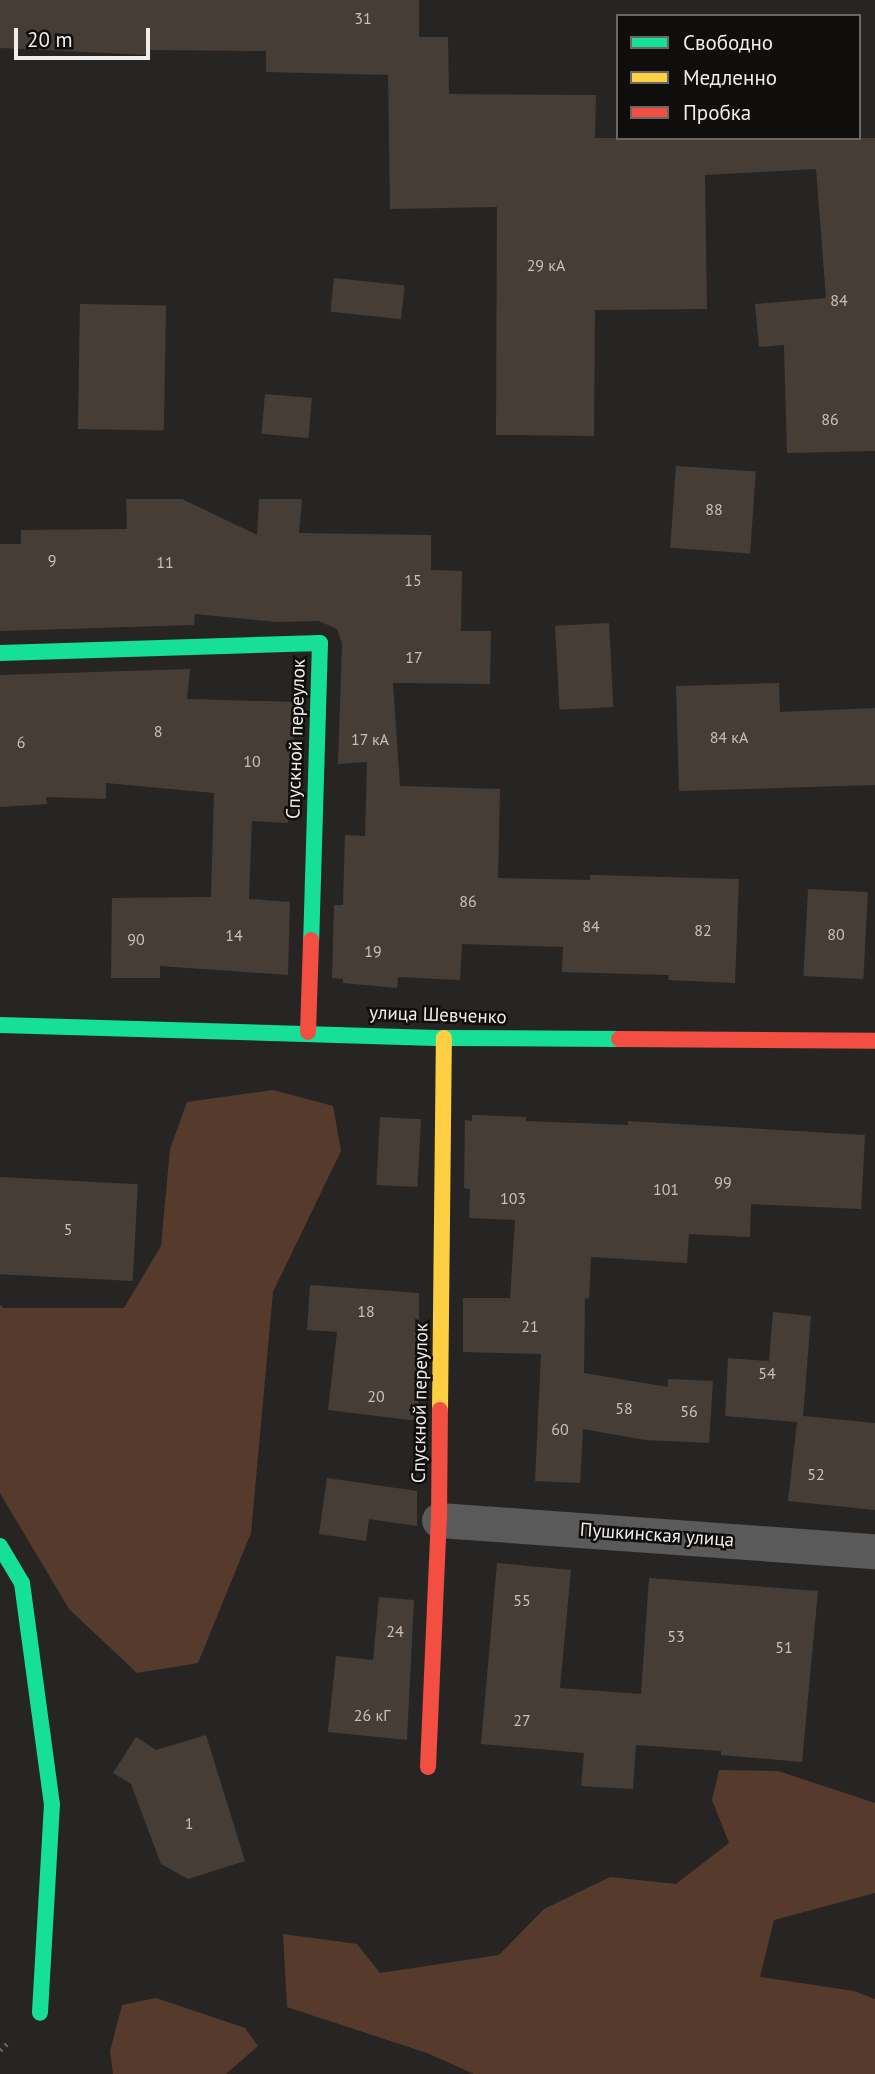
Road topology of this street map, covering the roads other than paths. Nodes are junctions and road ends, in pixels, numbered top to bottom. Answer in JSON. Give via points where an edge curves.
{"nodes":[{"id":1,"x":0,"y":653,"type":"edge"},
{"id":2,"x":0,"y":1025,"type":"edge"},
{"id":3,"x":308,"y":1032,"type":"junction"},
{"id":4,"x":444,"y":1038,"type":"junction"},
{"id":5,"x":875,"y":1041,"type":"edge"},
{"id":6,"x":439,"y":1520,"type":"junction"},
{"id":7,"x":0,"y":1546,"type":"edge"},
{"id":8,"x":875,"y":1551,"type":"edge"},
{"id":9,"x":428,"y":1767,"type":"dead end"},
{"id":10,"x":40,"y":2013,"type":"dead end"}],
"edges":[{"from":1,"to":3,"type":"street","name":"Спускной переулок","via":[[320,643]]},
{"from":2,"to":3,"type":"street","name":"улица Шевченко"},
{"from":3,"to":4,"type":"street","name":"улица Шевченко"},
{"from":4,"to":5,"type":"street","name":"улица Шевченко"},
{"from":4,"to":6,"type":"street","name":"Спускной переулок"},
{"from":6,"to":8,"type":"street","name":"Пушкинская улица"},
{"from":6,"to":9,"type":"street","name":"Спускной переулок"},
{"from":7,"to":10,"type":"street","via":[[22,1583],[52,1804]]}]}
